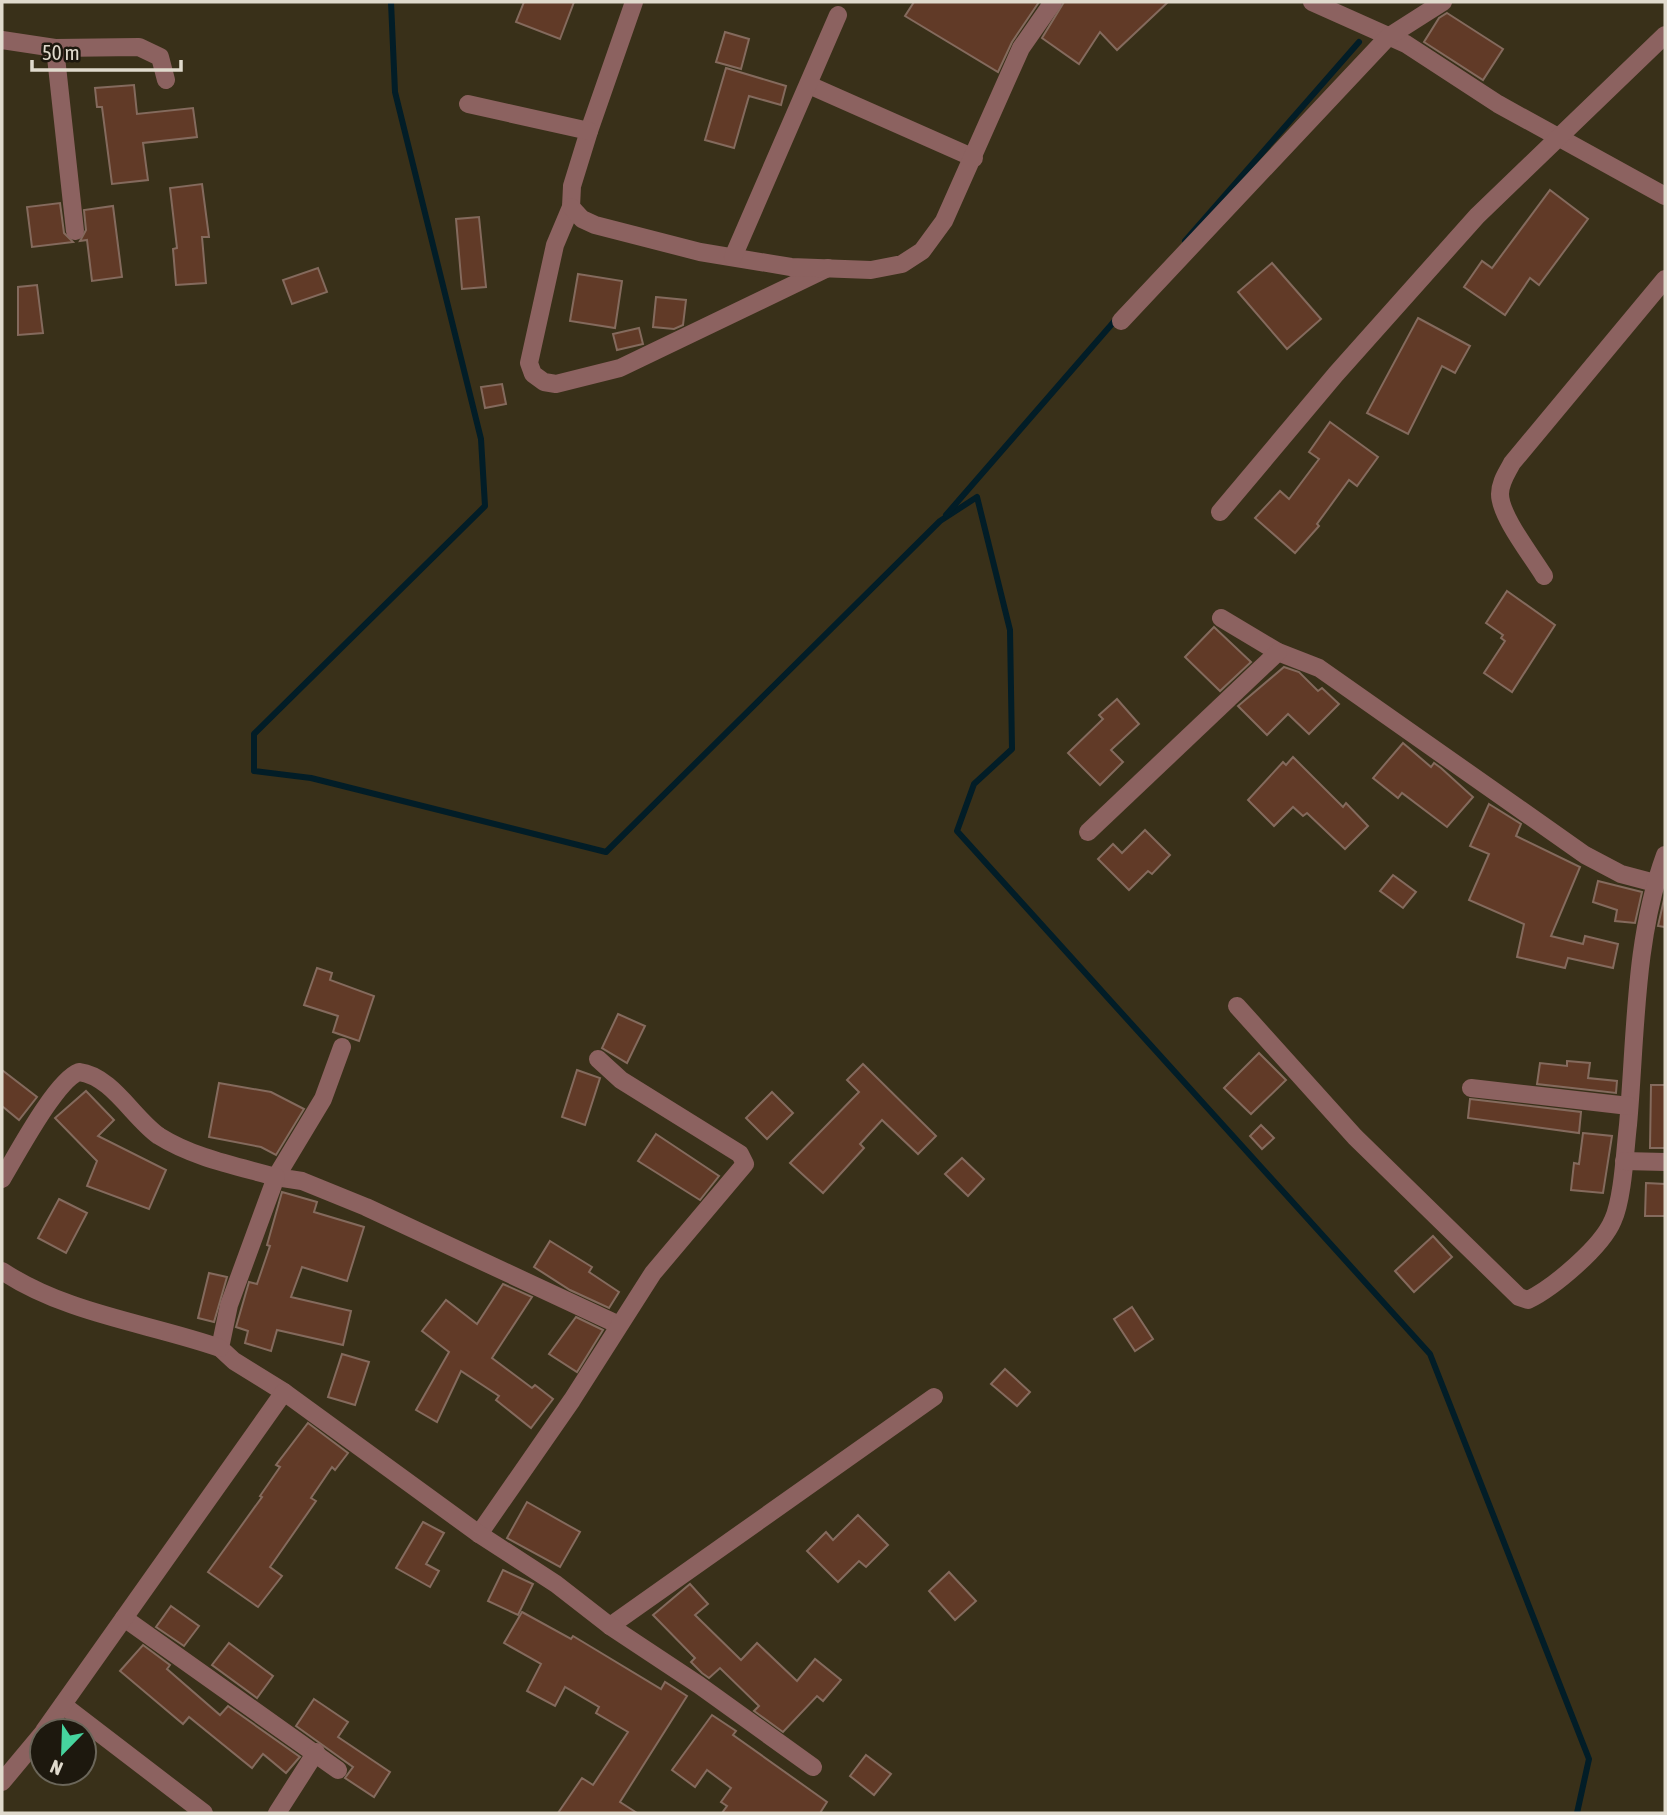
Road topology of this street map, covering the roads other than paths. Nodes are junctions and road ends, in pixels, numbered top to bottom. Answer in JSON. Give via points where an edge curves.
{"nodes":[{"id":1,"x":634,"y":2,"type":"edge"},
{"id":2,"x":1053,"y":2,"type":"edge"},
{"id":3,"x":1312,"y":2,"type":"edge"},
{"id":4,"x":1443,"y":2,"type":"edge"},
{"id":5,"x":838,"y":15,"type":"dead end"},
{"id":6,"x":1665,"y":35,"type":"edge"},
{"id":7,"x":1388,"y":37,"type":"junction"},
{"id":8,"x":2,"y":40,"type":"edge"},
{"id":9,"x":55,"y":48,"type":"junction"},
{"id":10,"x":166,"y":80,"type":"dead end"},
{"id":11,"x":809,"y":85,"type":"junction"},
{"id":12,"x":468,"y":104,"type":"dead end"},
{"id":13,"x":589,"y":131,"type":"junction"},
{"id":14,"x":1558,"y":136,"type":"junction"},
{"id":15,"x":974,"y":158,"type":"junction"},
{"id":16,"x":1665,"y":197,"type":"edge"},
{"id":17,"x":572,"y":207,"type":"junction"},
{"id":18,"x":75,"y":231,"type":"dead end"},
{"id":19,"x":733,"y":257,"type":"junction"},
{"id":20,"x":828,"y":268,"type":"junction"},
{"id":21,"x":1665,"y":279,"type":"edge"},
{"id":22,"x":1121,"y":321,"type":"dead end"},
{"id":23,"x":1220,"y":512,"type":"dead end"},
{"id":24,"x":1544,"y":576,"type":"dead end"},
{"id":25,"x":1221,"y":618,"type":"dead end"},
{"id":26,"x":1278,"y":652,"type":"junction"},
{"id":27,"x":1088,"y":832,"type":"dead end"},
{"id":28,"x":1665,"y":855,"type":"edge"},
{"id":29,"x":1655,"y":883,"type":"junction"},
{"id":30,"x":1237,"y":1006,"type":"dead end"},
{"id":31,"x":342,"y":1047,"type":"dead end"},
{"id":32,"x":598,"y":1059,"type":"dead end"},
{"id":33,"x":1471,"y":1088,"type":"dead end"},
{"id":34,"x":1629,"y":1106,"type":"junction"},
{"id":35,"x":1624,"y":1161,"type":"junction"},
{"id":36,"x":1665,"y":1162,"type":"edge"},
{"id":37,"x":276,"y":1177,"type":"junction"},
{"id":38,"x":2,"y":1179,"type":"edge"},
{"id":39,"x":2,"y":1270,"type":"edge"},
{"id":40,"x":619,"y":1325,"type":"junction"},
{"id":41,"x":220,"y":1348,"type":"junction"},
{"id":42,"x":285,"y":1392,"type":"junction"},
{"id":43,"x":934,"y":1397,"type":"dead end"},
{"id":44,"x":479,"y":1534,"type":"junction"},
{"id":45,"x":124,"y":1618,"type":"junction"},
{"id":46,"x":610,"y":1626,"type":"junction"},
{"id":47,"x":63,"y":1705,"type":"junction"},
{"id":48,"x":54,"y":1717,"type":"edge"},
{"id":49,"x":28,"y":1751,"type":"edge"},
{"id":50,"x":316,"y":1752,"type":"junction"},
{"id":51,"x":813,"y":1767,"type":"dead end"},
{"id":52,"x":338,"y":1770,"type":"dead end"},
{"id":53,"x":2,"y":1782,"type":"edge"},
{"id":54,"x":204,"y":1813,"type":"edge"},
{"id":55,"x":277,"y":1813,"type":"edge"}],
"edges":[{"from":1,"to":13,"type":"street"},
{"from":2,"to":15,"type":"street","via":[[1021,48]]},
{"from":3,"to":7,"type":"street"},
{"from":4,"to":7,"type":"street"},
{"from":5,"to":11,"type":"street"},
{"from":6,"to":14,"type":"street"},
{"from":7,"to":14,"type":"street"},
{"from":7,"to":22,"type":"street"},
{"from":8,"to":9,"type":"street"},
{"from":9,"to":10,"type":"street","via":[[139,47],[160,57]]},
{"from":9,"to":18,"type":"street"},
{"from":11,"to":15,"type":"street"},
{"from":11,"to":19,"type":"street"},
{"from":12,"to":13,"type":"street"},
{"from":13,"to":17,"type":"street","via":[[572,186]]},
{"from":14,"to":16,"type":"street"},
{"from":14,"to":23,"type":"street","via":[[1477,216]]},
{"from":15,"to":20,"type":"street","via":[[944,221],[922,251],[902,264],[870,270]]},
{"from":17,"to":19,"type":"street","via":[[595,225]]},
{"from":17,"to":20,"type":"street","via":[[555,245],[529,363],[533,374],[544,382],[556,384],[620,368]]},
{"from":19,"to":20,"type":"street"},
{"from":21,"to":24,"type":"street","via":[[1502,480],[1500,495],[1506,514]]},
{"from":25,"to":26,"type":"street"},
{"from":26,"to":27,"type":"street"},
{"from":26,"to":29,"type":"street","via":[[1320,668],[1585,855],[1621,874]]},
{"from":28,"to":29,"type":"street"},
{"from":29,"to":34,"type":"street","via":[[1645,933]]},
{"from":30,"to":35,"type":"street","via":[[1355,1136],[1519,1297],[1528,1300],[1546,1290],[1614,1220]]},
{"from":31,"to":37,"type":"street","via":[[323,1098]]},
{"from":32,"to":40,"type":"street","via":[[621,1080],[744,1159],[745,1164],[653,1273]]},
{"from":33,"to":34,"type":"street"},
{"from":34,"to":35,"type":"street"},
{"from":35,"to":36,"type":"street"},
{"from":37,"to":38,"type":"street","via":[[187,1151],[157,1134],[98,1080],[79,1072],[51,1100]]},
{"from":37,"to":40,"type":"street","via":[[302,1181],[366,1207]]},
{"from":37,"to":41,"type":"street","via":[[229,1305]]},
{"from":39,"to":41,"type":"street","via":[[67,1303]]},
{"from":40,"to":44,"type":"street"},
{"from":41,"to":42,"type":"street"},
{"from":42,"to":44,"type":"street"},
{"from":42,"to":45,"type":"street"},
{"from":43,"to":46,"type":"street"},
{"from":44,"to":46,"type":"street"},
{"from":45,"to":47,"type":"street"},
{"from":45,"to":50,"type":"street"},
{"from":46,"to":51,"type":"street"},
{"from":47,"to":48,"type":"street"},
{"from":47,"to":54,"type":"street"},
{"from":49,"to":53,"type":"street"},
{"from":50,"to":52,"type":"street"},
{"from":50,"to":55,"type":"street"}]}
